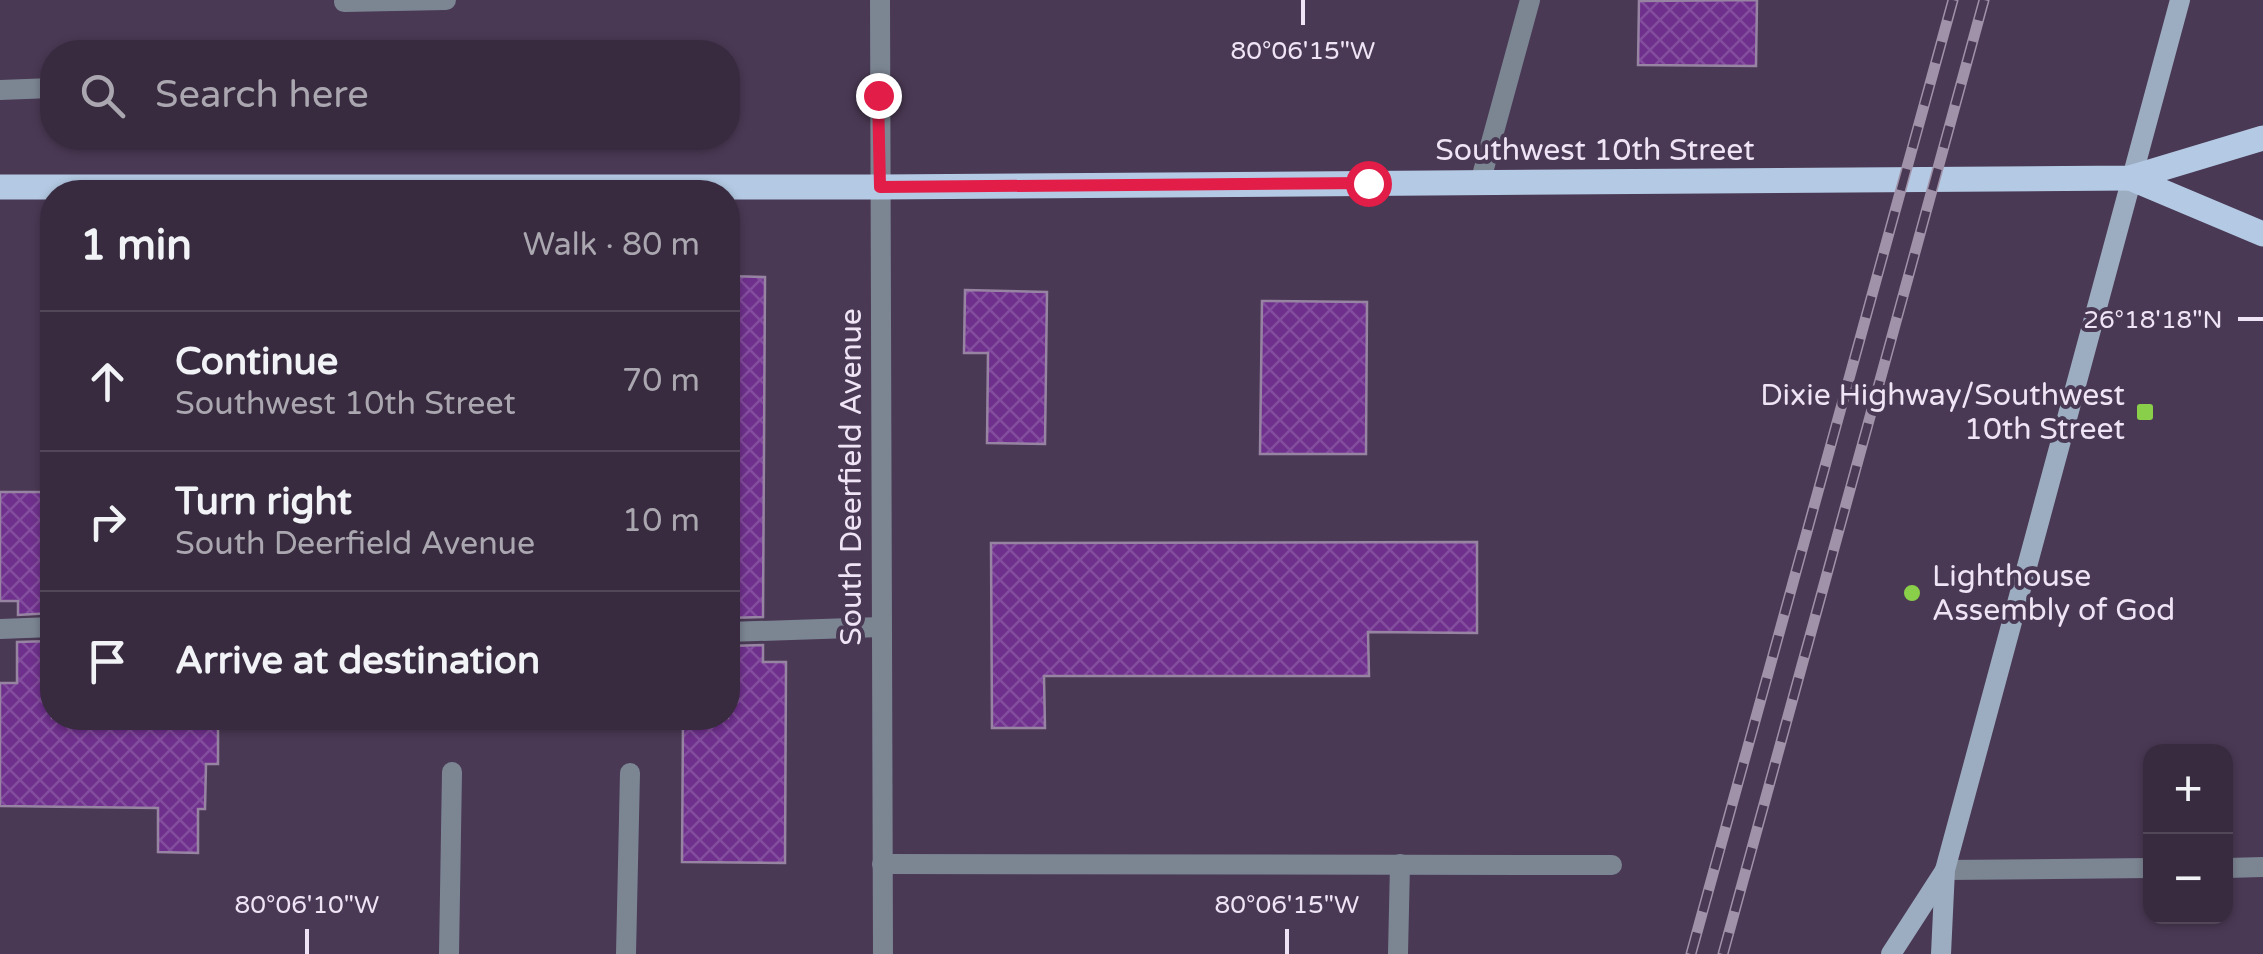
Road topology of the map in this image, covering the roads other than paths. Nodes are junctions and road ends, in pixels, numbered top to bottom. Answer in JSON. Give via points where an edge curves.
{"nodes":[{"id":1,"x":446,"y":0,"type":"edge"},
{"id":2,"x":880,"y":0,"type":"edge"},
{"id":3,"x":1530,"y":0,"type":"edge"},
{"id":4,"x":2180,"y":0,"type":"edge"},
{"id":5,"x":344,"y":2,"type":"edge"},
{"id":6,"x":40,"y":88,"type":"edge"},
{"id":7,"x":0,"y":90,"type":"edge"},
{"id":8,"x":2263,"y":138,"type":"edge"},
{"id":9,"x":2130,"y":178,"type":"junction"},
{"id":10,"x":1480,"y":183,"type":"junction"},
{"id":11,"x":0,"y":187,"type":"edge"},
{"id":12,"x":880,"y":187,"type":"junction"},
{"id":13,"x":40,"y":188,"type":"edge"},
{"id":14,"x":740,"y":188,"type":"edge"},
{"id":15,"x":2263,"y":234,"type":"edge"},
{"id":16,"x":40,"y":627,"type":"edge"},
{"id":17,"x":881,"y":627,"type":"junction"},
{"id":18,"x":0,"y":629,"type":"edge"},
{"id":19,"x":740,"y":632,"type":"edge"},
{"id":20,"x":452,"y":772,"type":"dead end"},
{"id":21,"x":630,"y":773,"type":"dead end"},
{"id":22,"x":882,"y":864,"type":"junction"},
{"id":23,"x":1400,"y":864,"type":"junction"},
{"id":24,"x":1612,"y":865,"type":"dead end"},
{"id":25,"x":2263,"y":867,"type":"edge"},
{"id":26,"x":2143,"y":868,"type":"edge"},
{"id":27,"x":2233,"y":868,"type":"edge"},
{"id":28,"x":1945,"y":870,"type":"junction"},
{"id":29,"x":449,"y":954,"type":"edge"},
{"id":30,"x":626,"y":954,"type":"edge"},
{"id":31,"x":883,"y":954,"type":"edge"},
{"id":32,"x":1398,"y":954,"type":"edge"},
{"id":33,"x":1891,"y":954,"type":"edge"},
{"id":34,"x":1941,"y":954,"type":"edge"}],
"edges":[{"from":1,"to":5,"type":"street"},
{"from":2,"to":12,"type":"street","name":"South Deerfield Avenue"},
{"from":3,"to":10,"type":"street"},
{"from":4,"to":9,"type":"main road"},
{"from":6,"to":7,"type":"street"},
{"from":8,"to":9,"type":"main road","name":"Southwest 10th Street"},
{"from":9,"to":10,"type":"main road","name":"Southwest 10th Street"},
{"from":9,"to":15,"type":"main road","name":"Southwest 10th Street"},
{"from":9,"to":28,"type":"main road"},
{"from":10,"to":12,"type":"main road","name":"Southwest 10th Street"},
{"from":11,"to":13,"type":"main road","name":"Southwest 10th Street"},
{"from":12,"to":14,"type":"main road","name":"Southwest 10th Street"},
{"from":12,"to":17,"type":"street","name":"South Deerfield Avenue"},
{"from":16,"to":18,"type":"street"},
{"from":17,"to":19,"type":"street"},
{"from":17,"to":22,"type":"street","name":"South Deerfield Avenue"},
{"from":20,"to":29,"type":"street"},
{"from":21,"to":30,"type":"street"},
{"from":22,"to":23,"type":"street"},
{"from":22,"to":31,"type":"street","name":"South Deerfield Avenue"},
{"from":23,"to":24,"type":"street"},
{"from":23,"to":32,"type":"street"},
{"from":25,"to":27,"type":"street"},
{"from":26,"to":28,"type":"street"},
{"from":28,"to":33,"type":"main road"},
{"from":28,"to":34,"type":"main road"}]}
